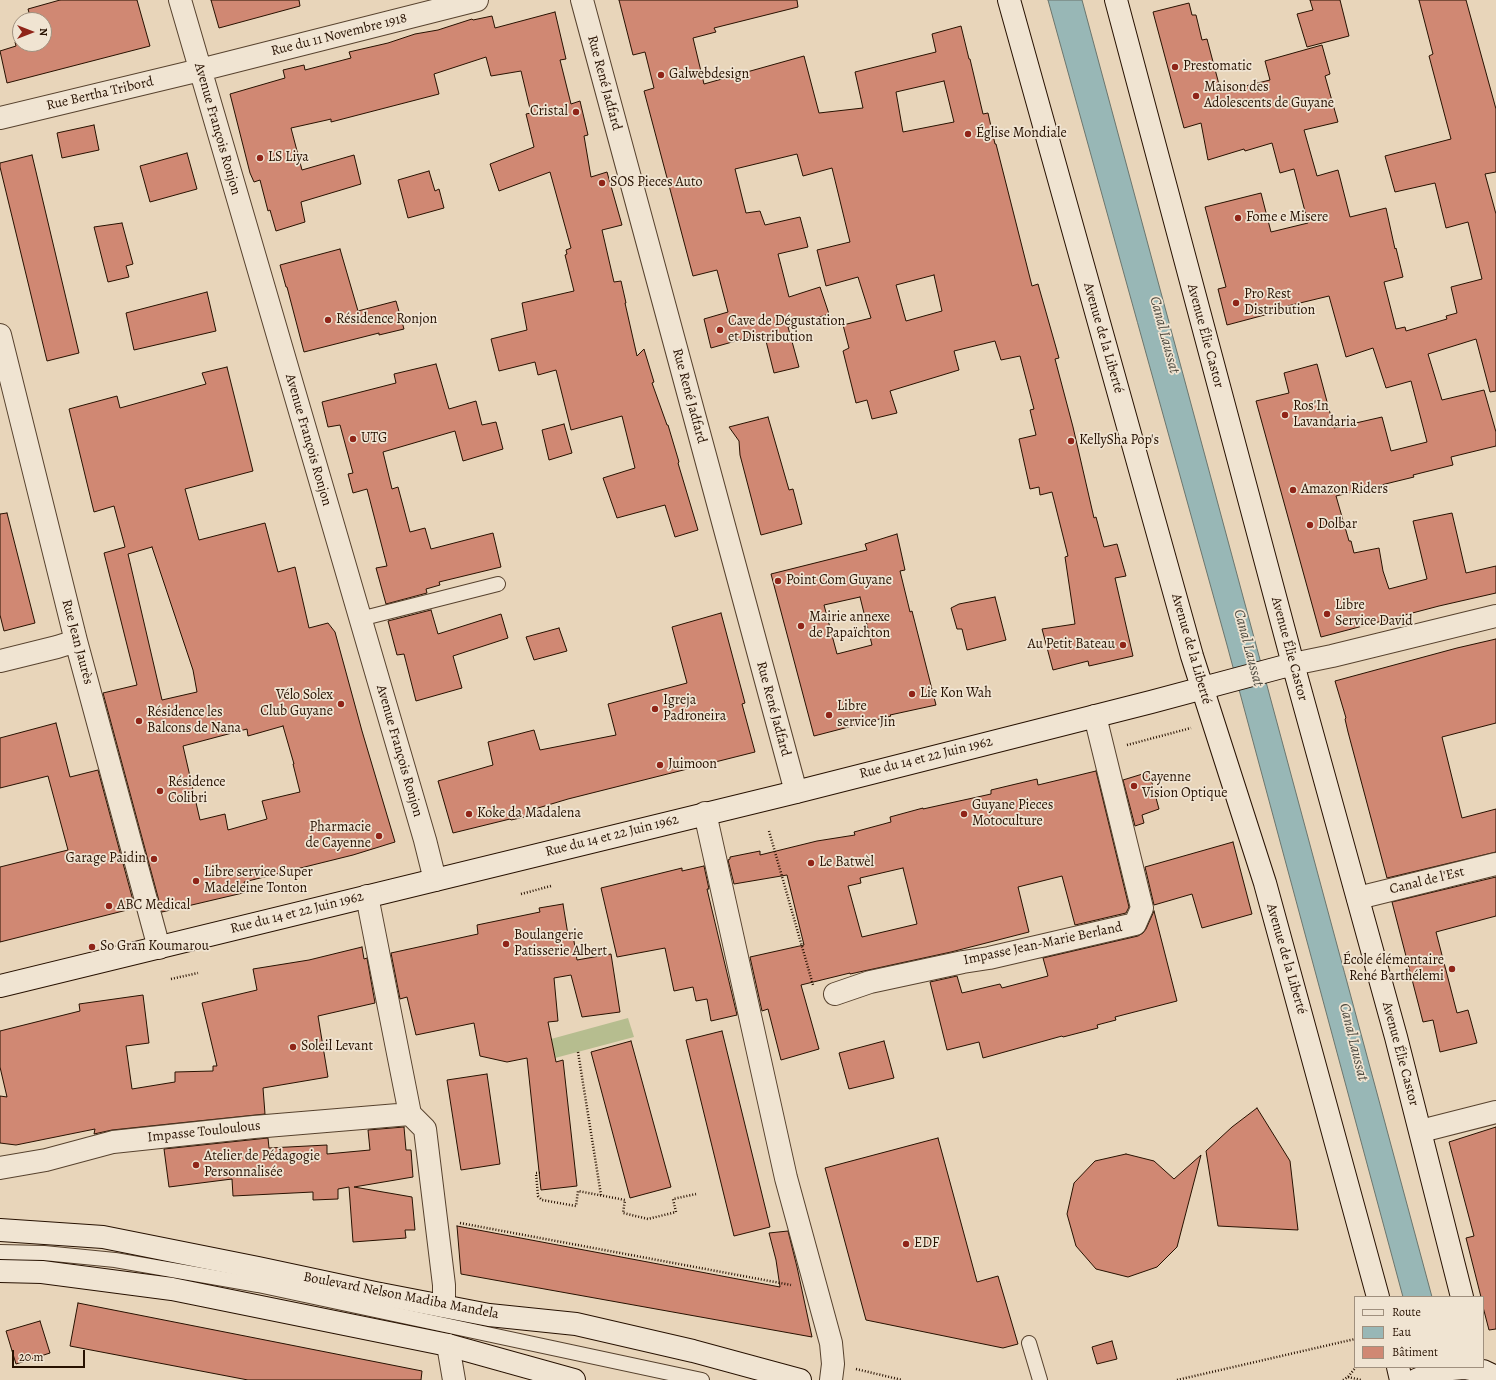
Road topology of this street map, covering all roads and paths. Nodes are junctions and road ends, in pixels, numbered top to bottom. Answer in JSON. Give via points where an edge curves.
{"nodes":[{"id":1,"x":180,"y":0,"type":"edge"},
{"id":2,"x":477,"y":0,"type":"edge"},
{"id":3,"x":582,"y":0,"type":"edge"},
{"id":4,"x":1009,"y":0,"type":"edge"},
{"id":5,"x":1116,"y":0,"type":"edge"},
{"id":6,"x":200,"y":70,"type":"junction"},
{"id":7,"x":0,"y":118,"type":"edge"},
{"id":8,"x":0,"y":335,"type":"edge"},
{"id":9,"x":498,"y":584,"type":"dead end"},
{"id":10,"x":1496,"y":616,"type":"edge"},
{"id":11,"x":360,"y":619,"type":"junction"},
{"id":12,"x":76,"y":641,"type":"junction"},
{"id":13,"x":0,"y":662,"type":"edge"},
{"id":14,"x":1293,"y":664,"type":"junction"},
{"id":15,"x":1202,"y":689,"type":"junction"},
{"id":16,"x":1095,"y":716,"type":"junction"},
{"id":17,"x":1196,"y":730,"type":"dead end"},
{"id":18,"x":1123,"y":746,"type":"dead end"},
{"id":19,"x":796,"y":792,"type":"junction"},
{"id":20,"x":705,"y":813,"type":"junction"},
{"id":21,"x":769,"y":831,"type":"dead end"},
{"id":22,"x":1496,"y":864,"type":"edge"},
{"id":23,"x":435,"y":880,"type":"junction"},
{"id":24,"x":551,"y":886,"type":"dead end"},
{"id":25,"x":521,"y":894,"type":"dead end"},
{"id":26,"x":367,"y":896,"type":"junction"},
{"id":27,"x":1358,"y":898,"type":"junction"},
{"id":28,"x":159,"y":948,"type":"junction"},
{"id":29,"x":198,"y":973,"type":"dead end"},
{"id":30,"x":171,"y":979,"type":"dead end"},
{"id":31,"x":0,"y":986,"type":"edge"},
{"id":32,"x":835,"y":994,"type":"joint"},
{"id":33,"x":578,"y":1052,"type":"dead end"},
{"id":34,"x":1496,"y":1112,"type":"edge"},
{"id":35,"x":410,"y":1114,"type":"junction"},
{"id":36,"x":1421,"y":1131,"type":"junction"},
{"id":37,"x":0,"y":1168,"type":"edge"},
{"id":38,"x":540,"y":1173,"type":"dead end"},
{"id":39,"x":696,"y":1194,"type":"dead end"},
{"id":40,"x":601,"y":1195,"type":"junction"},
{"id":41,"x":457,"y":1222,"type":"dead end"},
{"id":42,"x":0,"y":1230,"type":"edge"},
{"id":43,"x":0,"y":1252,"type":"edge"},
{"id":44,"x":0,"y":1271,"type":"edge"},
{"id":45,"x":794,"y":1286,"type":"dead end"},
{"id":46,"x":1378,"y":1296,"type":"edge"},
{"id":47,"x":1462,"y":1296,"type":"edge"},
{"id":48,"x":444,"y":1306,"type":"junction"},
{"id":49,"x":1354,"y":1339,"type":"edge"},
{"id":50,"x":1029,"y":1343,"type":"dead end"},
{"id":51,"x":448,"y":1345,"type":"junction"},
{"id":52,"x":852,"y":1368,"type":"dead end"},
{"id":53,"x":1355,"y":1368,"type":"edge"},
{"id":54,"x":1399,"y":1368,"type":"edge"},
{"id":55,"x":1482,"y":1373,"type":"edge"},
{"id":56,"x":1348,"y":1377,"type":"junction"},
{"id":57,"x":454,"y":1380,"type":"edge"},
{"id":58,"x":574,"y":1380,"type":"edge"},
{"id":59,"x":702,"y":1380,"type":"edge"},
{"id":60,"x":800,"y":1380,"type":"edge"},
{"id":61,"x":831,"y":1380,"type":"edge"},
{"id":62,"x":902,"y":1380,"type":"edge"},
{"id":63,"x":1040,"y":1380,"type":"edge"},
{"id":64,"x":1177,"y":1380,"type":"edge"},
{"id":65,"x":1343,"y":1380,"type":"edge"},
{"id":66,"x":1361,"y":1380,"type":"edge"},
{"id":67,"x":1412,"y":1380,"type":"edge"}],
"edges":[{"from":1,"to":6,"type":"street","name":"Avenue François Ronjon"},
{"from":2,"to":6,"type":"street","name":"Rue du 11 Novembre 1918"},
{"from":3,"to":19,"type":"street","name":"Rue René Jadfard"},
{"from":4,"to":15,"type":"street","name":"Avenue de la Liberté"},
{"from":5,"to":14,"type":"street","name":"Avenue Élie Castor"},
{"from":6,"to":7,"type":"street","name":"Rue Bertha Tribord"},
{"from":6,"to":11,"type":"street","name":"Avenue François Ronjon"},
{"from":8,"to":12,"type":"street","name":"Rue Jean Jaurès"},
{"from":9,"to":11,"type":"lane"},
{"from":10,"to":14,"type":"street","name":"Rue du 14 et 22 Juin 1962"},
{"from":11,"to":23,"type":"street","name":"Avenue François Ronjon"},
{"from":12,"to":13,"type":"street"},
{"from":12,"to":28,"type":"street","name":"Rue Jean Jaurès"},
{"from":14,"to":15,"type":"street","name":"Rue du 14 et 22 Juin 1962"},
{"from":14,"to":27,"type":"street","name":"Avenue Élie Castor"},
{"from":15,"to":16,"type":"street","name":"Rue du 14 et 22 Juin 1962"},
{"from":15,"to":46,"type":"street","name":"Avenue de la Liberté","via":[[1265,883]]},
{"from":16,"to":19,"type":"street","name":"Rue du 14 et 22 Juin 1962"},
{"from":16,"to":32,"type":"street","name":"Impasse Jean-Marie Berland","via":[[1142,908],[1135,924],[870,982]]},
{"from":17,"to":18,"type":"path","via":[[1191,728]]},
{"from":19,"to":20,"type":"street","name":"Rue du 14 et 22 Juin 1962"},
{"from":20,"to":23,"type":"street","name":"Rue du 14 et 22 Juin 1962"},
{"from":20,"to":61,"type":"street","via":[[786,1178],[831,1343]]},
{"from":21,"to":32,"type":"path","via":[[816,996]]},
{"from":22,"to":27,"type":"street","name":"Canal de l'Est"},
{"from":23,"to":26,"type":"street","name":"Rue du 14 et 22 Juin 1962"},
{"from":24,"to":25,"type":"path"},
{"from":26,"to":28,"type":"street","name":"Rue du 14 et 22 Juin 1962"},
{"from":26,"to":35,"type":"street"},
{"from":27,"to":36,"type":"street","name":"Avenue Élie Castor"},
{"from":28,"to":31,"type":"street","name":"Rue du 14 et 22 Juin 1962"},
{"from":29,"to":30,"type":"path"},
{"from":33,"to":40,"type":"path"},
{"from":34,"to":36,"type":"street"},
{"from":35,"to":37,"type":"street","name":"Impasse Touloulous","via":[[113,1142],[46,1160]]},
{"from":35,"to":48,"type":"street","via":[[425,1129],[444,1285]]},
{"from":36,"to":47,"type":"street","name":"Avenue Élie Castor"},
{"from":38,"to":40,"type":"path","via":[[536,1173],[538,1196],[542,1200],[576,1206],[578,1191]]},
{"from":39,"to":40,"type":"path","via":[[673,1199],[676,1212],[648,1219],[622,1213],[625,1200]]},
{"from":41,"to":45,"type":"path"},
{"from":42,"to":48,"type":"street","name":"Boulevard Nelson Madiba Mandela","via":[[103,1237]]},
{"from":43,"to":59,"type":"lane","via":[[44,1252],[115,1260],[258,1285]]},
{"from":44,"to":51,"type":"street","via":[[42,1272],[172,1289]]},
{"from":48,"to":60,"type":"street","name":"Boulevard Nelson Madiba Mandela","via":[[488,1315],[576,1324],[693,1351]]},
{"from":49,"to":64,"type":"path"},
{"from":50,"to":63,"type":"lane"},
{"from":51,"to":57,"type":"street"},
{"from":51,"to":58,"type":"street"},
{"from":52,"to":62,"type":"path"},
{"from":53,"to":56,"type":"path"},
{"from":54,"to":67,"type":"street"},
{"from":55,"to":67,"type":"street","via":[[1440,1370]]},
{"from":56,"to":65,"type":"path"},
{"from":56,"to":66,"type":"path"}]}
